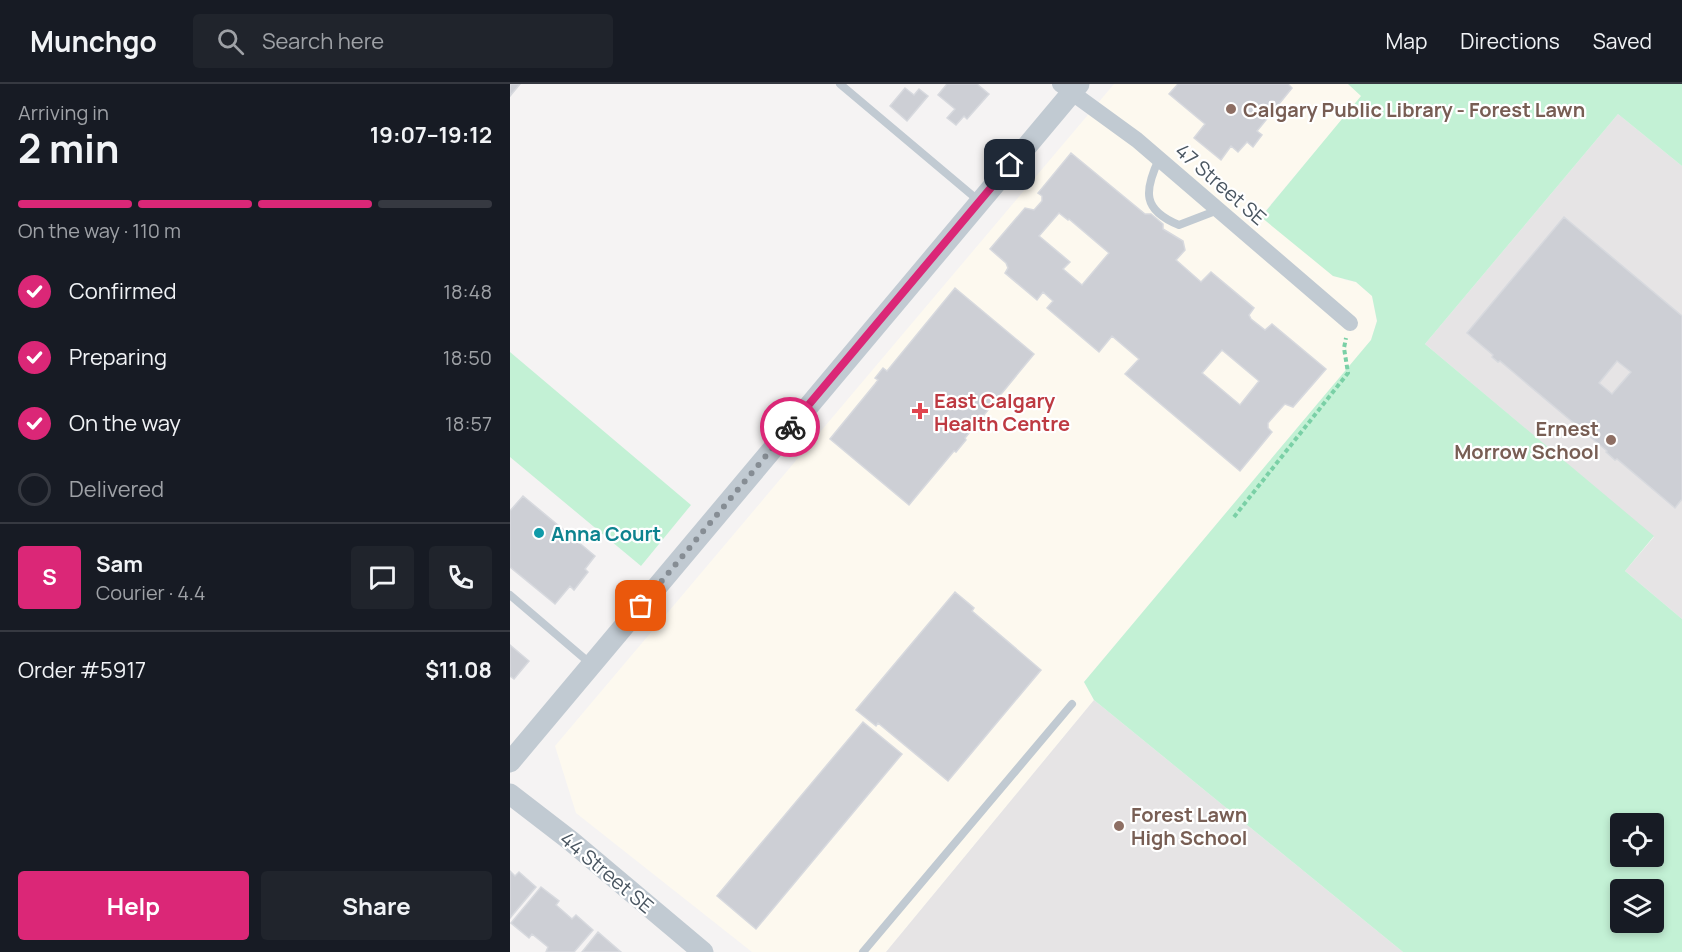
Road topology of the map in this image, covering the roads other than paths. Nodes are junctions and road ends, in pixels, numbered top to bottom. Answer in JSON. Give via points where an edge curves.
{"nodes":[{"id":1,"x":840,"y":84,"type":"edge"},
{"id":2,"x":1070,"y":87,"type":"edge"},
{"id":3,"x":1159,"y":159,"type":"junction"},
{"id":4,"x":979,"y":201,"type":"junction"},
{"id":5,"x":1218,"y":210,"type":"junction"},
{"id":6,"x":1350,"y":323,"type":"road end"},
{"id":7,"x":510,"y":595,"type":"edge"},
{"id":8,"x":592,"y":665,"type":"junction"},
{"id":9,"x":1072,"y":704,"type":"dead end"},
{"id":10,"x":510,"y":762,"type":"edge"},
{"id":11,"x":510,"y":794,"type":"edge"},
{"id":12,"x":703,"y":952,"type":"edge"},
{"id":13,"x":863,"y":952,"type":"edge"}],
"edges":[{"from":1,"to":4,"type":"lane"},
{"from":2,"to":3,"type":"street","name":"47 Street SE"},
{"from":2,"to":4,"type":"street"},
{"from":3,"to":5,"type":"street","name":"47 Street SE"},
{"from":3,"to":5,"type":"lane","via":[[1149,180],[1149,197],[1164,219],[1179,225]]},
{"from":4,"to":8,"type":"street"},
{"from":5,"to":6,"type":"street","name":"47 Street SE"},
{"from":7,"to":8,"type":"lane"},
{"from":8,"to":10,"type":"street"},
{"from":9,"to":13,"type":"lane"},
{"from":11,"to":12,"type":"street","name":"44 Street SE"}]}
